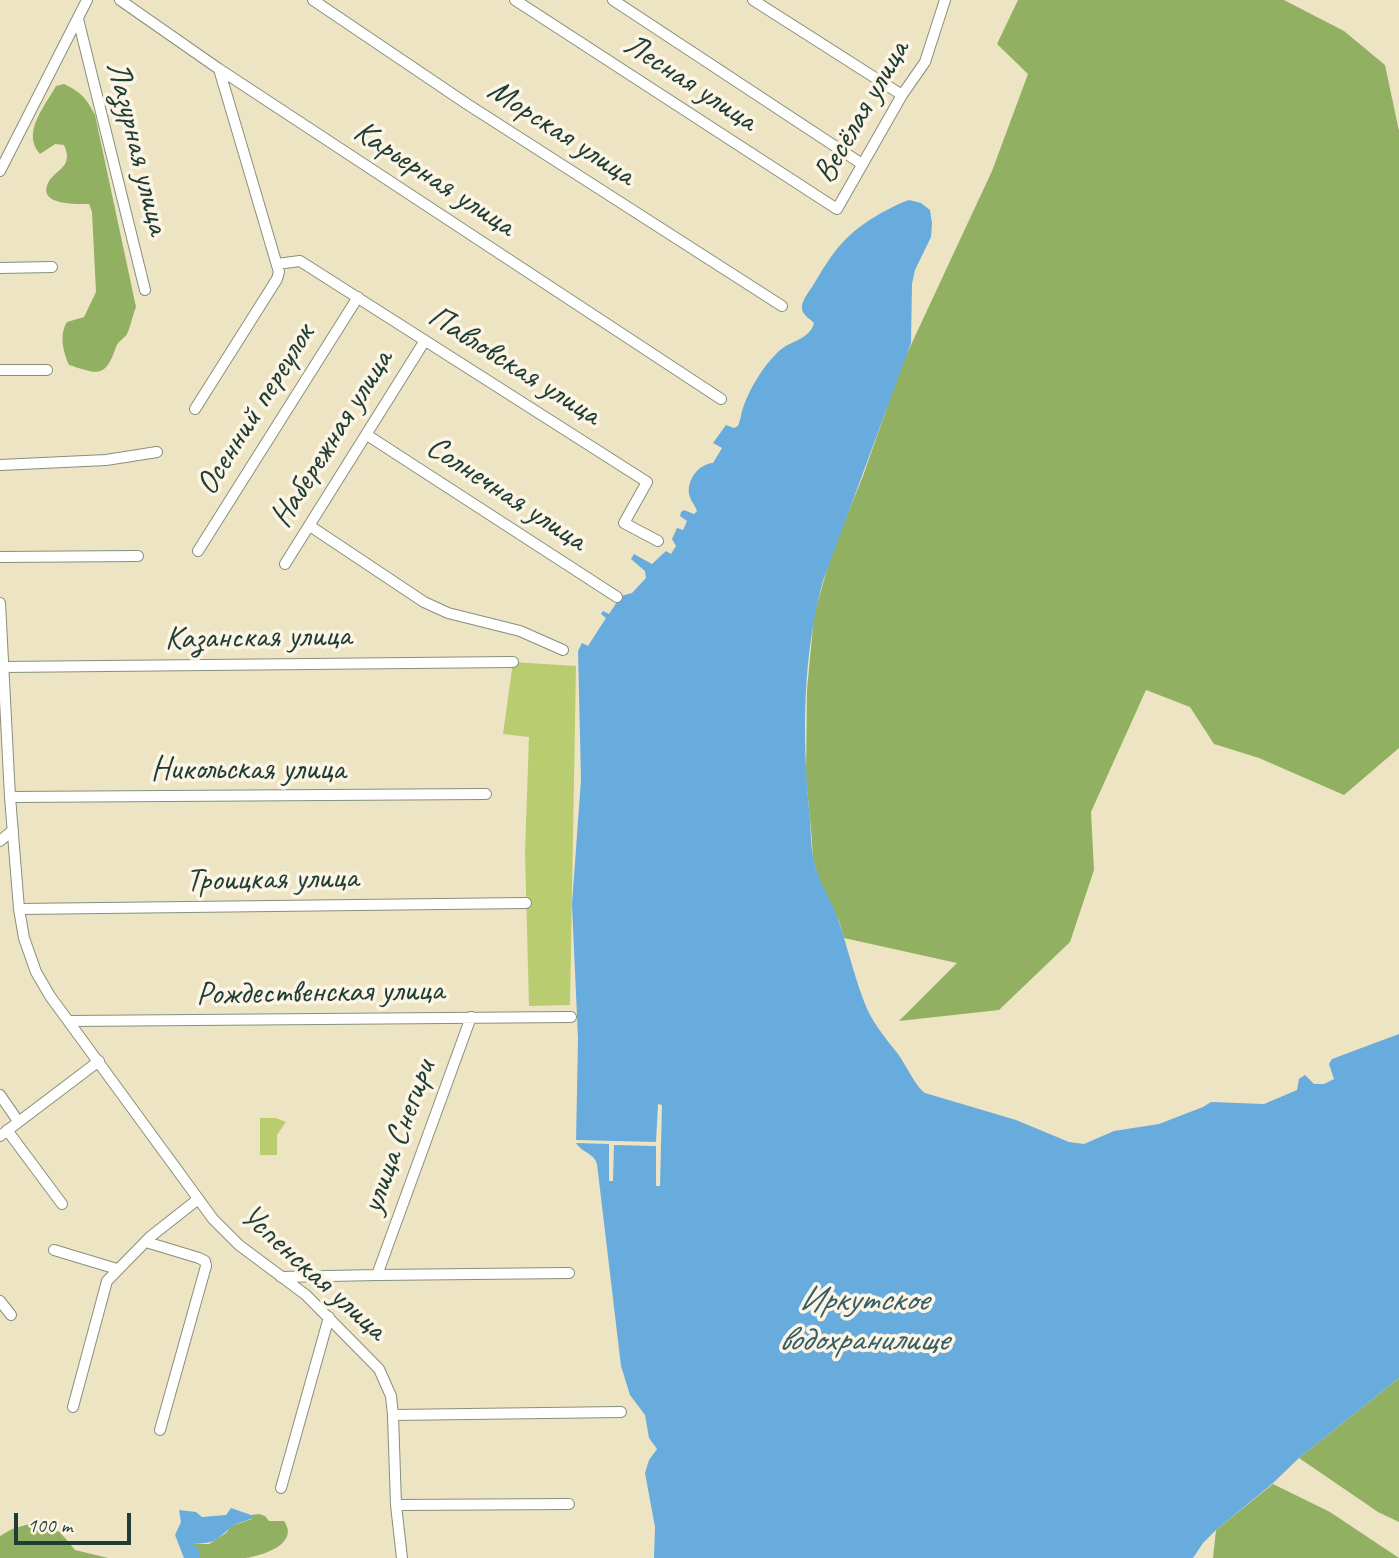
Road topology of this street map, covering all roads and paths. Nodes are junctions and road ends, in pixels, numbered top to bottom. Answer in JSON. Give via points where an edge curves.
{"nodes":[{"id":1,"x":87,"y":0,"type":"edge"},
{"id":2,"x":120,"y":0,"type":"edge"},
{"id":3,"x":313,"y":0,"type":"edge"},
{"id":4,"x":514,"y":0,"type":"edge"},
{"id":5,"x":613,"y":0,"type":"edge"},
{"id":6,"x":753,"y":0,"type":"edge"},
{"id":7,"x":945,"y":0,"type":"edge"},
{"id":8,"x":765,"y":4,"type":"edge"},
{"id":9,"x":78,"y":19,"type":"junction"},
{"id":10,"x":219,"y":69,"type":"junction"},
{"id":11,"x":902,"y":95,"type":"junction"},
{"id":12,"x":862,"y":164,"type":"junction"},
{"id":13,"x":0,"y":171,"type":"edge"},
{"id":14,"x":837,"y":209,"type":"joint"},
{"id":15,"x":277,"y":264,"type":"junction"},
{"id":16,"x":52,"y":267,"type":"dead end"},
{"id":17,"x":0,"y":268,"type":"edge"},
{"id":18,"x":145,"y":289,"type":"dead end"},
{"id":19,"x":358,"y":297,"type":"junction"},
{"id":20,"x":782,"y":306,"type":"dead end"},
{"id":21,"x":424,"y":342,"type":"junction"},
{"id":22,"x":0,"y":370,"type":"edge"},
{"id":23,"x":47,"y":370,"type":"dead end"},
{"id":24,"x":720,"y":399,"type":"dead end"},
{"id":25,"x":195,"y":409,"type":"dead end"},
{"id":26,"x":367,"y":435,"type":"junction"},
{"id":27,"x":157,"y":453,"type":"dead end"},
{"id":28,"x":0,"y":465,"type":"edge"},
{"id":29,"x":310,"y":526,"type":"junction"},
{"id":30,"x":658,"y":541,"type":"dead end"},
{"id":31,"x":198,"y":551,"type":"dead end"},
{"id":32,"x":138,"y":556,"type":"dead end"},
{"id":33,"x":0,"y":557,"type":"edge"},
{"id":34,"x":285,"y":564,"type":"dead end"},
{"id":35,"x":617,"y":597,"type":"dead end"},
{"id":36,"x":0,"y":603,"type":"edge"},
{"id":37,"x":562,"y":650,"type":"dead end"},
{"id":38,"x":513,"y":662,"type":"dead end"},
{"id":39,"x":4,"y":667,"type":"junction"},
{"id":40,"x":2,"y":696,"type":"edge"},
{"id":41,"x":486,"y":794,"type":"dead end"},
{"id":42,"x":10,"y":797,"type":"junction"},
{"id":43,"x":13,"y":830,"type":"junction"},
{"id":44,"x":0,"y":841,"type":"edge"},
{"id":45,"x":526,"y":903,"type":"dead end"},
{"id":46,"x":19,"y":909,"type":"junction"},
{"id":47,"x":471,"y":1017,"type":"junction"},
{"id":48,"x":571,"y":1017,"type":"dead end"},
{"id":49,"x":70,"y":1021,"type":"junction"},
{"id":50,"x":99,"y":1061,"type":"junction"},
{"id":51,"x":0,"y":1096,"type":"edge"},
{"id":52,"x":18,"y":1121,"type":"junction"},
{"id":53,"x":4,"y":1133,"type":"edge"},
{"id":54,"x":197,"y":1200,"type":"junction"},
{"id":55,"x":62,"y":1204,"type":"dead end"},
{"id":56,"x":146,"y":1242,"type":"junction"},
{"id":57,"x":54,"y":1250,"type":"dead end"},
{"id":58,"x":117,"y":1269,"type":"junction"},
{"id":59,"x":569,"y":1273,"type":"dead end"},
{"id":60,"x":377,"y":1275,"type":"junction"},
{"id":61,"x":281,"y":1277,"type":"junction"},
{"id":62,"x":0,"y":1301,"type":"edge"},
{"id":63,"x":11,"y":1315,"type":"dead end"},
{"id":64,"x":329,"y":1317,"type":"junction"},
{"id":65,"x":73,"y":1407,"type":"dead end"},
{"id":66,"x":621,"y":1412,"type":"dead end"},
{"id":67,"x":393,"y":1415,"type":"junction"},
{"id":68,"x":160,"y":1430,"type":"dead end"},
{"id":69,"x":281,"y":1488,"type":"dead end"},
{"id":70,"x":569,"y":1504,"type":"dead end"},
{"id":71,"x":396,"y":1505,"type":"junction"},
{"id":72,"x":402,"y":1558,"type":"edge"}],
"edges":[{"from":1,"to":9,"type":"street"},
{"from":2,"to":10,"type":"street","name":"Карьерная улица"},
{"from":3,"to":20,"type":"street","name":"Морская улица"},
{"from":4,"to":14,"type":"street","name":"Лесная улица"},
{"from":5,"to":12,"type":"street"},
{"from":6,"to":8,"type":"street"},
{"from":7,"to":11,"type":"street","name":"Весёлая улица","via":[[925,62]]},
{"from":8,"to":11,"type":"street"},
{"from":9,"to":13,"type":"street"},
{"from":9,"to":18,"type":"street","name":"Лазурная улица"},
{"from":10,"to":15,"type":"street"},
{"from":10,"to":24,"type":"street","name":"Карьерная улица"},
{"from":11,"to":12,"type":"street","name":"Весёлая улица"},
{"from":12,"to":14,"type":"street","name":"Весёлая улица"},
{"from":15,"to":19,"type":"street","name":"Павловская улица","via":[[300,261]]},
{"from":15,"to":25,"type":"street","via":[[277,279]]},
{"from":16,"to":17,"type":"street"},
{"from":19,"to":21,"type":"street","name":"Павловская улица"},
{"from":19,"to":31,"type":"street","name":"Осенний переулок"},
{"from":21,"to":26,"type":"street","name":"Набережная улица"},
{"from":21,"to":30,"type":"street","name":"Павловская улица","via":[[647,482],[624,523]]},
{"from":22,"to":23,"type":"street"},
{"from":26,"to":29,"type":"street","name":"Набережная улица"},
{"from":26,"to":35,"type":"street","name":"Солнечная улица"},
{"from":27,"to":28,"type":"street"},
{"from":29,"to":34,"type":"street","name":"Набережная улица"},
{"from":29,"to":37,"type":"street","via":[[424,602],[448,613],[520,631]]},
{"from":32,"to":33,"type":"street"},
{"from":36,"to":39,"type":"street","name":"Успенская улица"},
{"from":38,"to":39,"type":"street","name":"Казанская улица"},
{"from":39,"to":40,"type":"street","name":"Успенская улица"},
{"from":40,"to":42,"type":"street","name":"Успенская улица"},
{"from":41,"to":42,"type":"street","name":"Никольская улица"},
{"from":42,"to":43,"type":"street","name":"Успенская улица"},
{"from":43,"to":44,"type":"street"},
{"from":43,"to":46,"type":"street","name":"Успенская улица"},
{"from":45,"to":46,"type":"street","name":"Троицкая улица"},
{"from":46,"to":49,"type":"street","name":"Успенская улица","via":[[36,972]]},
{"from":47,"to":48,"type":"street","name":"Рождественская улица"},
{"from":47,"to":49,"type":"street","name":"Рождественская улица"},
{"from":47,"to":60,"type":"street","name":"улица Снегири"},
{"from":49,"to":50,"type":"street","name":"Успенская улица"},
{"from":50,"to":52,"type":"street"},
{"from":50,"to":54,"type":"street","name":"Успенская улица"},
{"from":51,"to":52,"type":"street"},
{"from":52,"to":53,"type":"street"},
{"from":53,"to":55,"type":"street"},
{"from":54,"to":56,"type":"street"},
{"from":54,"to":61,"type":"street","name":"Успенская улица","via":[[239,1245]]},
{"from":56,"to":58,"type":"street"},
{"from":56,"to":68,"type":"street","via":[[199,1258],[206,1266]]},
{"from":57,"to":58,"type":"street"},
{"from":58,"to":65,"type":"street","via":[[107,1281]]},
{"from":59,"to":60,"type":"street"},
{"from":60,"to":61,"type":"street"},
{"from":61,"to":64,"type":"street","name":"Успенская улица"},
{"from":62,"to":63,"type":"street"},
{"from":64,"to":67,"type":"street","name":"Успенская улица","via":[[379,1368],[391,1396]]},
{"from":64,"to":69,"type":"street"},
{"from":66,"to":67,"type":"street"},
{"from":67,"to":71,"type":"street","name":"Успенская улица"},
{"from":70,"to":71,"type":"street"},
{"from":71,"to":72,"type":"street","name":"Успенская улица"}]}
